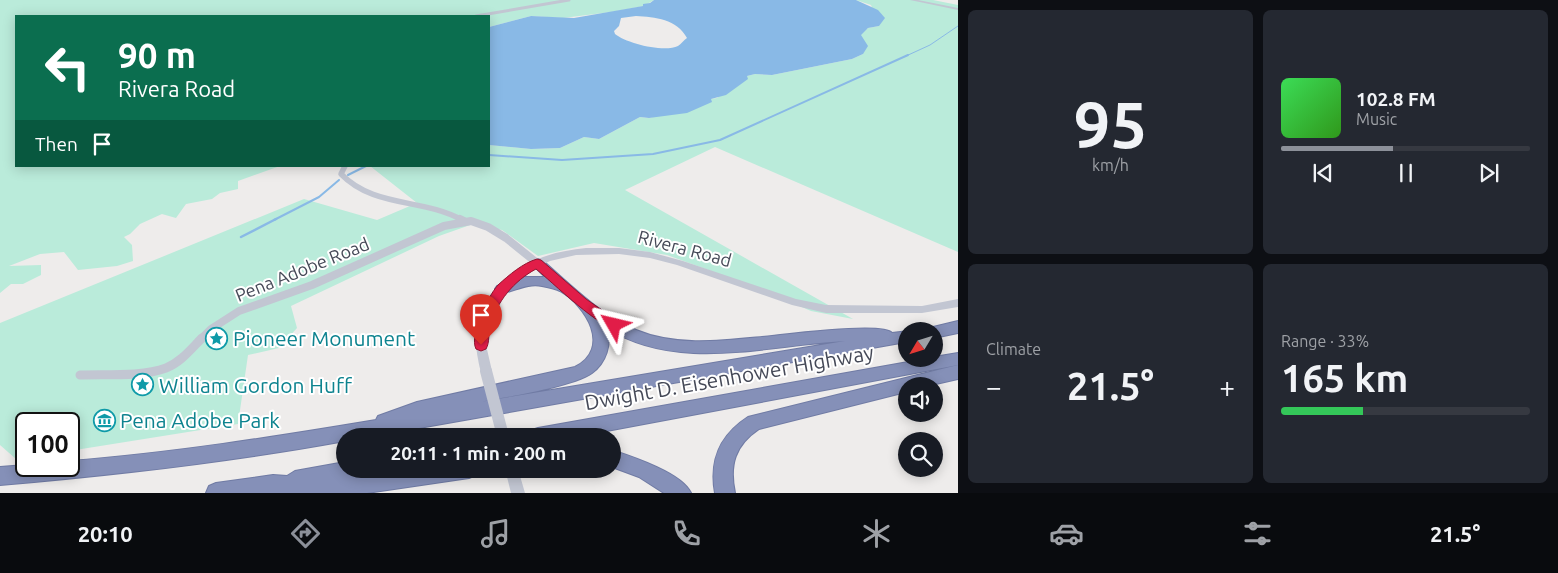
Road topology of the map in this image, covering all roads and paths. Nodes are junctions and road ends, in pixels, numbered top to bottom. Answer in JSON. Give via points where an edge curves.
{"nodes":[{"id":1,"x":570,"y":0,"type":"edge"},
{"id":2,"x":912,"y":0,"type":"edge"},
{"id":3,"x":918,"y":0,"type":"edge"},
{"id":4,"x":958,"y":8,"type":"edge"},
{"id":5,"x":482,"y":15,"type":"edge"},
{"id":6,"x":344,"y":167,"type":"edge"},
{"id":7,"x":464,"y":221,"type":"junction"},
{"id":8,"x":537,"y":263,"type":"junction"},
{"id":9,"x":566,"y":288,"type":"junction"},
{"id":10,"x":502,"y":289,"type":"junction"},
{"id":11,"x":582,"y":302,"type":"junction"},
{"id":12,"x":958,"y":303,"type":"edge"},
{"id":13,"x":958,"y":327,"type":"edge"},
{"id":14,"x":943,"y":330,"type":"edge"},
{"id":15,"x":898,"y":336,"type":"edge"},
{"id":16,"x":898,"y":337,"type":"edge"},
{"id":17,"x":958,"y":359,"type":"edge"},
{"id":18,"x":486,"y":371,"type":"joint"},
{"id":19,"x":958,"y":372,"type":"edge"},
{"id":20,"x":80,"y":375,"type":"dead end"},
{"id":21,"x":366,"y":428,"type":"edge"},
{"id":22,"x":381,"y":428,"type":"edge"},
{"id":23,"x":502,"y":428,"type":"edge"},
{"id":24,"x":582,"y":428,"type":"edge"},
{"id":25,"x":336,"y":435,"type":"edge"},
{"id":26,"x":621,"y":461,"type":"edge"},
{"id":27,"x":336,"y":473,"type":"edge"},
{"id":28,"x":0,"y":476,"type":"edge"},
{"id":29,"x":407,"y":478,"type":"edge"},
{"id":30,"x":514,"y":478,"type":"edge"},
{"id":31,"x":267,"y":486,"type":"junction"},
{"id":32,"x":216,"y":493,"type":"edge"},
{"id":33,"x":518,"y":493,"type":"edge"},
{"id":34,"x":682,"y":493,"type":"edge"},
{"id":35,"x":725,"y":493,"type":"edge"}],
"edges":[{"from":1,"to":5,"type":"street"},
{"from":2,"to":4,"type":"street"},
{"from":3,"to":4,"type":"street"},
{"from":6,"to":7,"type":"street","via":[[341,174],[354,186],[396,202],[440,209]]},
{"from":7,"to":8,"type":"street","via":[[488,227]]},
{"from":7,"to":20,"type":"street","name":"Pena Adobe Road","via":[[427,232],[327,278],[239,311],[211,330],[182,359],[166,368]]},
{"from":8,"to":9,"type":"highway"},
{"from":8,"to":10,"type":"street","name":"Rivera Road"},
{"from":8,"to":12,"type":"street","name":"Rivera Road","via":[[574,252],[639,252],[825,309],[918,310]]},
{"from":9,"to":10,"type":"highway","via":[[528,279]]},
{"from":9,"to":11,"type":"highway"},
{"from":10,"to":18,"type":"street","name":"Rivera Road","via":[[489,309],[482,331]]},
{"from":11,"to":15,"type":"highway","via":[[630,334],[675,347],[712,347],[856,334]]},
{"from":11,"to":21,"type":"highway","via":[[602,332],[598,356],[587,368],[576,374],[417,409]]},
{"from":13,"to":14,"type":"highway"},
{"from":16,"to":22,"type":"highway","name":"Dwight D. Eisenhower Highway"},
{"from":17,"to":24,"type":"highway","name":"Dwight D. Eisenhower Highway"},
{"from":18,"to":23,"type":"street","name":"Rivera Road","bridge":true},
{"from":19,"to":35,"type":"highway","via":[[754,422],[740,431],[724,457]]},
{"from":25,"to":28,"type":"highway","name":"Dwight D. Eisenhower Highway","via":[[169,460]]},
{"from":26,"to":34,"type":"highway","via":[[645,470]]},
{"from":27,"to":31,"type":"highway"},
{"from":29,"to":31,"type":"highway","via":[[351,486]]},
{"from":30,"to":33,"type":"street"},
{"from":31,"to":32,"type":"highway"}]}
